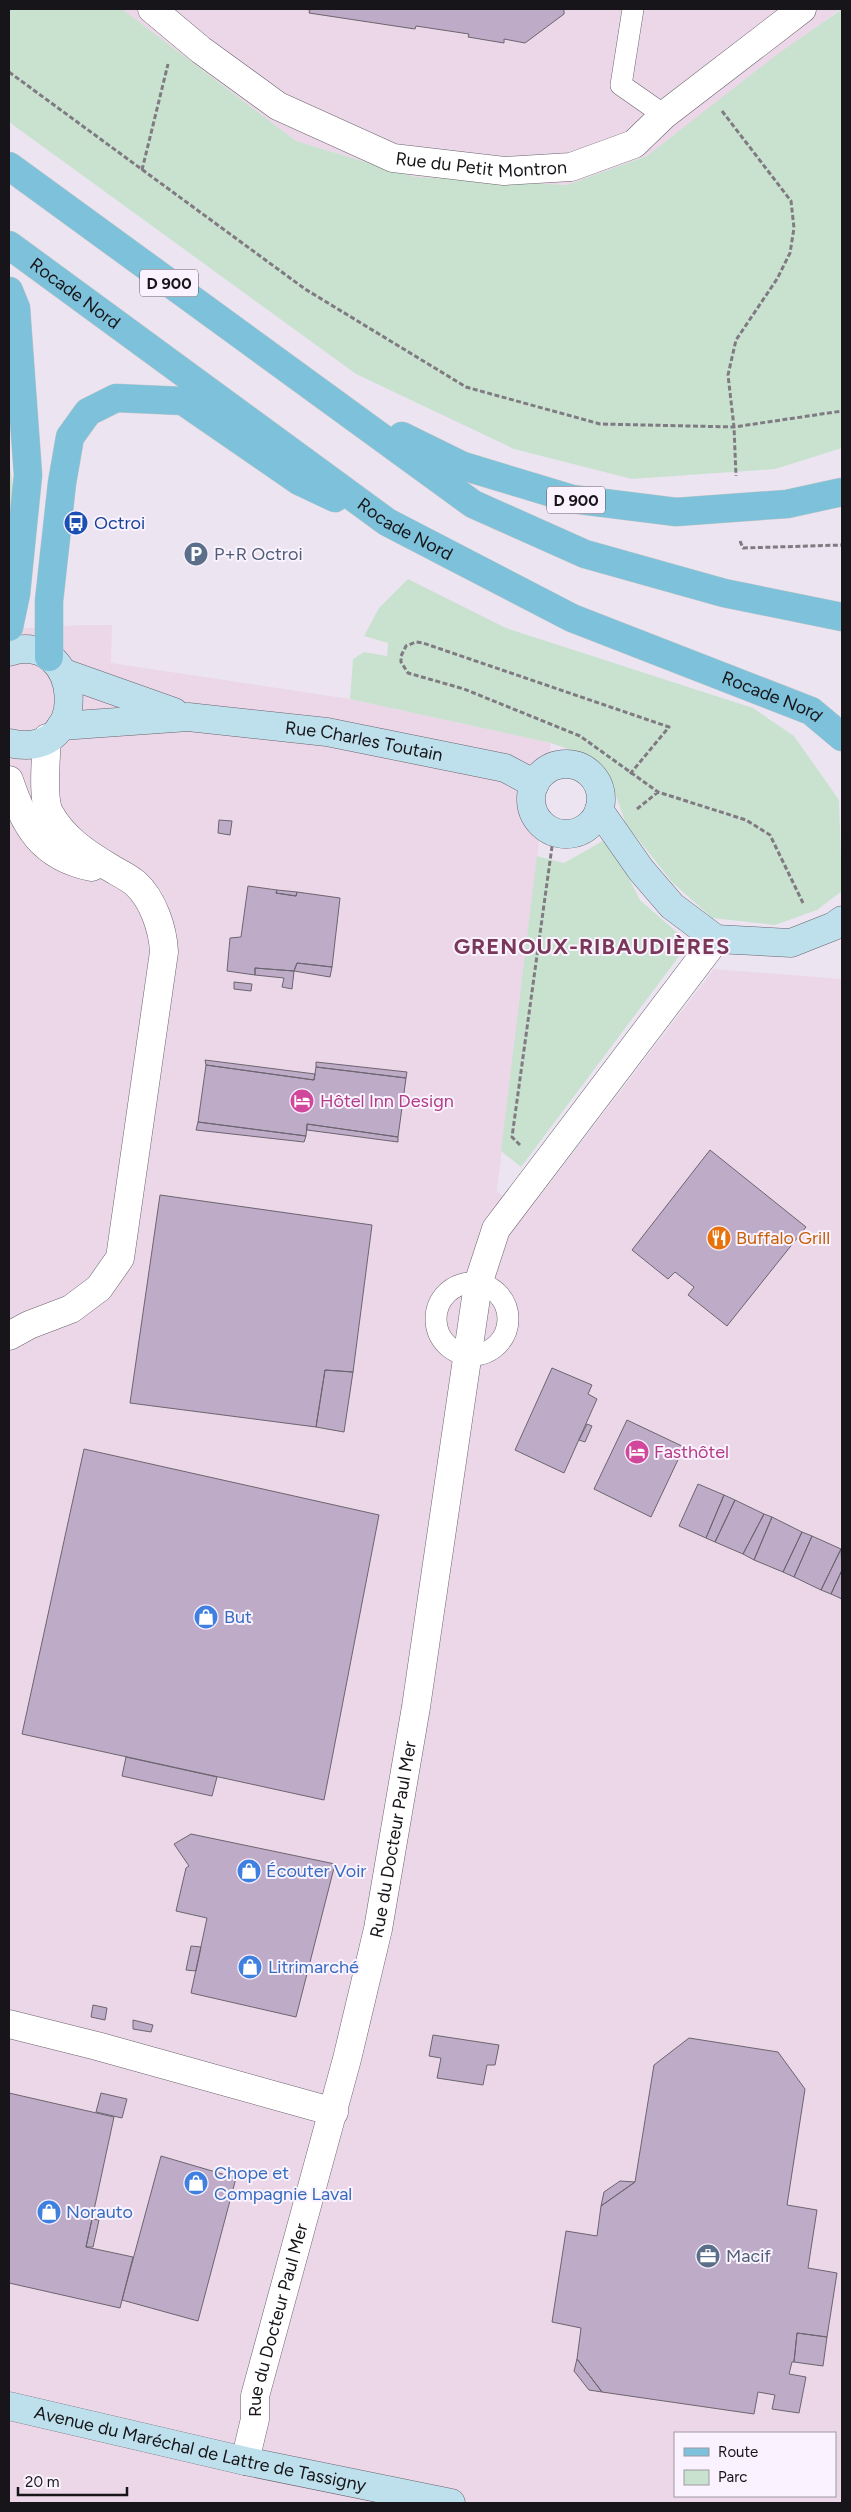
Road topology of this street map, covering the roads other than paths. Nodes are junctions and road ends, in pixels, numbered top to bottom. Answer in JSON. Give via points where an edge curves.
{"nodes":[{"id":1,"x":152,"y":9,"type":"edge"},
{"id":2,"x":633,"y":9,"type":"edge"},
{"id":3,"x":802,"y":9,"type":"edge"},
{"id":4,"x":664,"y":115,"type":"junction"},
{"id":5,"x":9,"y":166,"type":"edge"},
{"id":6,"x":9,"y":245,"type":"edge"},
{"id":7,"x":9,"y":291,"type":"edge"},
{"id":8,"x":328,"y":400,"type":"junction"},
{"id":9,"x":842,"y":492,"type":"edge"},
{"id":10,"x":387,"y":522,"type":"junction"},
{"id":11,"x":842,"y":617,"type":"edge"},
{"id":12,"x":9,"y":628,"type":"edge"},
{"id":13,"x":9,"y":652,"type":"edge"},
{"id":14,"x":56,"y":665,"type":"junction"},
{"id":15,"x":188,"y":717,"type":"junction"},
{"id":16,"x":54,"y":732,"type":"junction"},
{"id":17,"x":842,"y":737,"type":"edge"},
{"id":18,"x":9,"y":743,"type":"edge"},
{"id":19,"x":9,"y":780,"type":"edge"},
{"id":20,"x":534,"y":784,"type":"junction"},
{"id":21,"x":600,"y":810,"type":"junction"},
{"id":22,"x":118,"y":872,"type":"junction"},
{"id":23,"x":842,"y":920,"type":"edge"},
{"id":24,"x":716,"y":939,"type":"junction"},
{"id":25,"x":478,"y":1284,"type":"junction"},
{"id":26,"x":9,"y":1336,"type":"edge"},
{"id":27,"x":468,"y":1355,"type":"junction"},
{"id":28,"x":9,"y":2024,"type":"edge"},
{"id":29,"x":334,"y":2112,"type":"junction"},
{"id":30,"x":9,"y":2406,"type":"edge"},
{"id":31,"x":245,"y":2461,"type":"junction"},
{"id":32,"x":372,"y":2487,"type":"junction"},
{"id":33,"x":393,"y":2503,"type":"edge"},
{"id":34,"x":451,"y":2503,"type":"edge"}],
"edges":[{"from":1,"to":4,"type":"street","name":"Rue du Petit Montron","via":[[278,106],[393,158],[504,171],[571,167],[634,144]]},
{"from":2,"to":4,"type":"lane","via":[[621,85]]},
{"from":3,"to":4,"type":"street","name":"Rue du Petit Montron"},
{"from":5,"to":8,"type":"main road","number":"D 900"},
{"from":6,"to":10,"type":"main road","name":"Rocade Nord"},
{"from":7,"to":12,"type":"main road","via":[[16,308],[28,475],[16,594]]},
{"from":8,"to":9,"type":"main road","number":"D 900","via":[[463,466],[572,499],[676,512],[787,504]]},
{"from":8,"to":11,"type":"main road","via":[[473,504],[584,554],[724,593]]},
{"from":10,"to":14,"type":"main road","via":[[299,481],[183,401],[116,398],[88,412],[70,437],[49,600]]},
{"from":10,"to":17,"type":"main road","name":"Rocade Nord","via":[[572,618],[811,711]]},
{"from":13,"to":14,"type":"street","name":"Rue Charles Toutain","via":[[31,650]]},
{"from":14,"to":15,"type":"street","name":"Rue Charles Toutain"},
{"from":14,"to":16,"type":"street","via":[[69,687],[70,700],[68,714]]},
{"from":15,"to":16,"type":"street","name":"Rue Charles Toutain"},
{"from":15,"to":20,"type":"street","name":"Rue Charles Toutain","via":[[327,732],[506,768]]},
{"from":16,"to":18,"type":"street","name":"Rue Charles Toutain","via":[[34,744]]},
{"from":16,"to":22,"type":"street","via":[[46,786],[48,813],[67,837]]},
{"from":19,"to":22,"type":"street","via":[[28,828],[49,850],[78,864]]},
{"from":20,"to":21,"type":"street","via":[[547,770],[564,764],[575,765],[594,778],[601,798]]},
{"from":20,"to":21,"type":"street","via":[[531,795],[536,818],[554,832],[576,832],[586,827]]},
{"from":21,"to":24,"type":"street","via":[[641,870],[672,906]]},
{"from":22,"to":26,"type":"street","via":[[136,883],[151,906],[163,934],[164,952],[120,1258],[99,1288],[71,1310],[29,1324]]},
{"from":23,"to":24,"type":"street","via":[[791,943]]},
{"from":24,"to":25,"type":"street","name":"Rue du Docteur Paul Mer","via":[[496,1229]]},
{"from":25,"to":27,"type":"street","name":"Rue du Docteur Paul Mer"},
{"from":25,"to":27,"type":"lane","via":[[460,1285],[449,1291],[436,1312],[439,1335],[456,1352]]},
{"from":27,"to":29,"type":"street","name":"Rue du Docteur Paul Mer","via":[[416,1707],[379,1919]]},
{"from":28,"to":29,"type":"street"},
{"from":29,"to":31,"type":"street","name":"Rue du Docteur Paul Mer","via":[[256,2396],[255,2419]]},
{"from":30,"to":31,"type":"street","name":"Avenue du Maréchal de Lattre de Tassigny"},
{"from":31,"to":32,"type":"street","name":"Avenue du Maréchal de Lattre de Tassigny"},
{"from":32,"to":33,"type":"street"},
{"from":32,"to":34,"type":"street","name":"Avenue du Maréchal de Lattre de Tassigny"}]}
